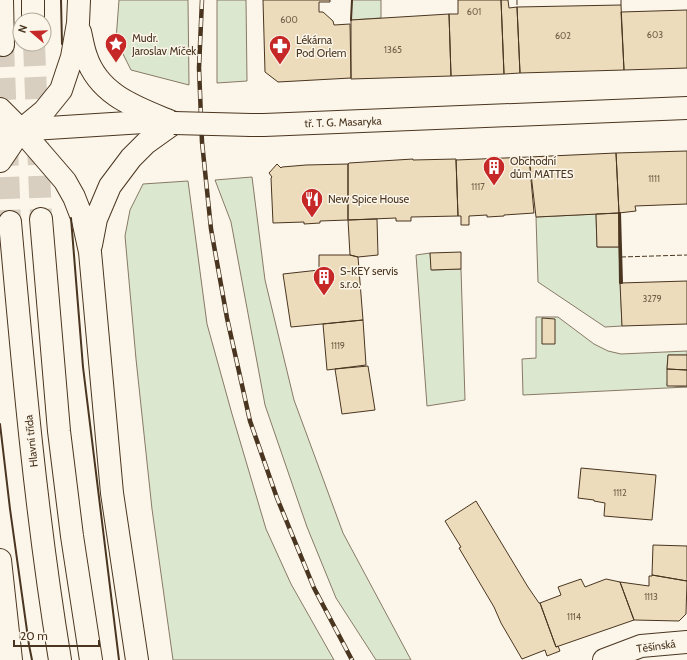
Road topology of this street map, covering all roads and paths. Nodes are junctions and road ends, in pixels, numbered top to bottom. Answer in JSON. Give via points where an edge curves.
{"nodes":[{"id":1,"x":2,"y":0,"type":"edge"},
{"id":2,"x":33,"y":0,"type":"edge"},
{"id":3,"x":79,"y":0,"type":"edge"},
{"id":4,"x":33,"y":12,"type":"edge"},
{"id":5,"x":78,"y":23,"type":"junction"},
{"id":6,"x":3,"y":45,"type":"dead end"},
{"id":7,"x":687,"y":108,"type":"edge"},
{"id":8,"x":0,"y":109,"type":"edge"},
{"id":9,"x":174,"y":123,"type":"junction"},
{"id":10,"x":144,"y":125,"type":"junction"},
{"id":11,"x":10,"y":130,"type":"edge"},
{"id":12,"x":0,"y":161,"type":"edge"},
{"id":13,"x":41,"y":220,"type":"tunnel mouth"},
{"id":14,"x":10,"y":222,"type":"tunnel mouth"},
{"id":15,"x":90,"y":252,"type":"junction"},
{"id":16,"x":0,"y":560,"type":"edge"},
{"id":17,"x":687,"y":642,"type":"edge"},
{"id":18,"x":12,"y":660,"type":"edge"},
{"id":19,"x":60,"y":660,"type":"edge"},
{"id":20,"x":91,"y":660,"type":"edge"},
{"id":21,"x":137,"y":660,"type":"edge"},
{"id":22,"x":604,"y":660,"type":"edge"}],
"edges":[{"from":1,"to":6,"type":"main road"},
{"from":2,"to":4,"type":"main road"},
{"from":3,"to":5,"type":"main road"},
{"from":5,"to":10,"type":"main road","via":[[86,57],[99,82],[122,101]]},
{"from":5,"to":11,"type":"main road","via":[[72,57],[61,90],[44,111]]},
{"from":7,"to":9,"type":"main road","name":"tř. T. G. Masaryka","bridge":true,"via":[[264,125]]},
{"from":8,"to":11,"type":"main road"},
{"from":9,"to":10,"type":"main road"},
{"from":9,"to":10,"type":"main road"},
{"from":10,"to":11,"type":"main road"},
{"from":10,"to":15,"type":"main road","via":[[131,158],[110,186],[96,219]]},
{"from":11,"to":12,"type":"main road"},
{"from":11,"to":15,"type":"main road","via":[[65,181],[83,220]]},
{"from":13,"to":20,"type":"main road","via":[[59,431]]},
{"from":14,"to":19,"type":"main road","name":"Hlavní třída","via":[[30,434]]},
{"from":15,"to":21,"type":"main road","via":[[112,493]]},
{"from":16,"to":18,"type":"main road"},
{"from":17,"to":22,"type":"main road","name":"Těšínská","via":[[641,646]]}]}
